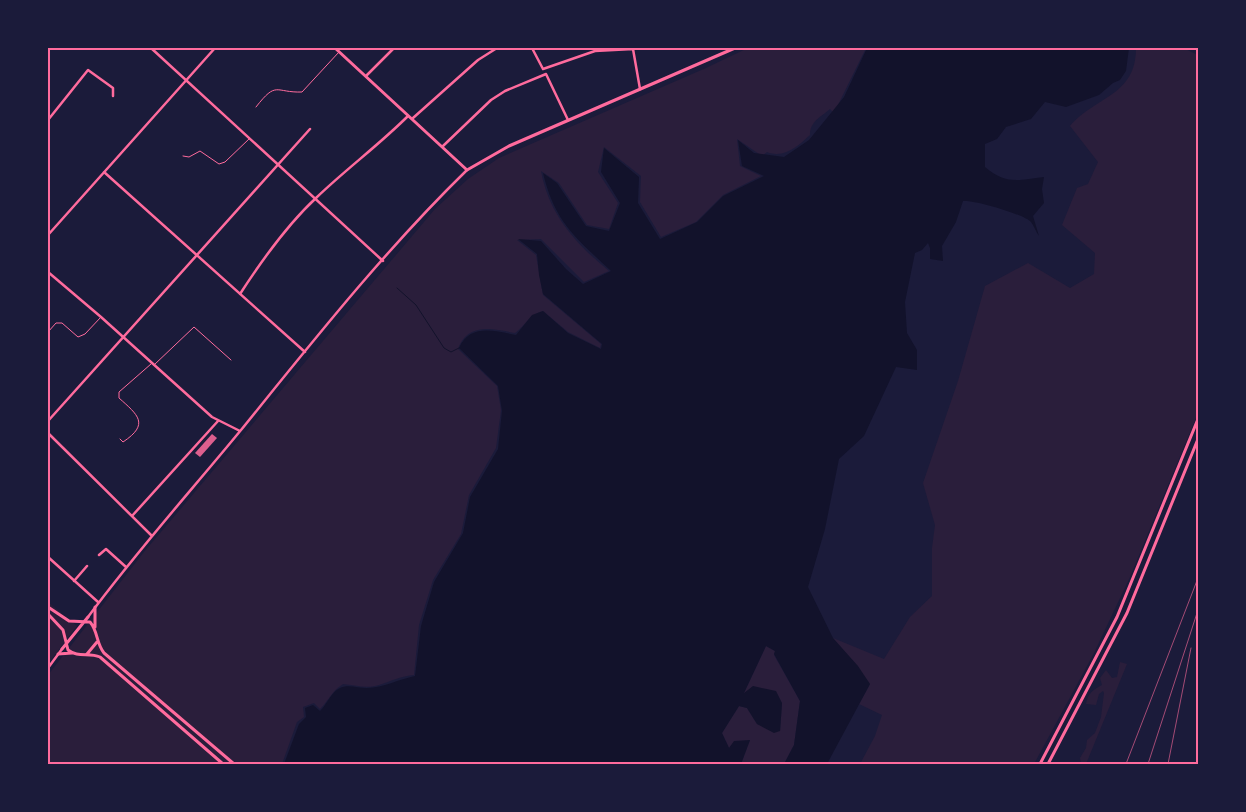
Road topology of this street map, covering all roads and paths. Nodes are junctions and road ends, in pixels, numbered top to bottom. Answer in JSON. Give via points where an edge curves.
{"nodes":[{"id":1,"x":150,"y":48,"type":"edge"},
{"id":2,"x":215,"y":48,"type":"edge"},
{"id":3,"x":335,"y":48,"type":"edge"},
{"id":4,"x":394,"y":48,"type":"edge"},
{"id":5,"x":497,"y":48,"type":"edge"},
{"id":6,"x":532,"y":48,"type":"edge"},
{"id":7,"x":633,"y":48,"type":"edge"},
{"id":8,"x":735,"y":48,"type":"edge"},
{"id":9,"x":340,"y":52,"type":"junction"},
{"id":10,"x":543,"y":69,"type":"junction"},
{"id":11,"x":546,"y":74,"type":"junction"},
{"id":12,"x":366,"y":76,"type":"junction"},
{"id":13,"x":186,"y":79,"type":"junction"},
{"id":14,"x":640,"y":89,"type":"junction"},
{"id":15,"x":113,"y":96,"type":"dead end"},
{"id":16,"x":256,"y":107,"type":"dead end"},
{"id":17,"x":409,"y":115,"type":"junction"},
{"id":18,"x":413,"y":118,"type":"junction"},
{"id":19,"x":48,"y":120,"type":"edge"},
{"id":20,"x":568,"y":120,"type":"junction"},
{"id":21,"x":310,"y":129,"type":"dead end"},
{"id":22,"x":250,"y":138,"type":"junction"},
{"id":23,"x":443,"y":146,"type":"junction"},
{"id":24,"x":182,"y":156,"type":"dead end"},
{"id":25,"x":278,"y":164,"type":"junction"},
{"id":26,"x":467,"y":170,"type":"junction"},
{"id":27,"x":104,"y":172,"type":"junction"},
{"id":28,"x":316,"y":198,"type":"junction"},
{"id":29,"x":48,"y":235,"type":"edge"},
{"id":30,"x":198,"y":254,"type":"junction"},
{"id":31,"x":382,"y":260,"type":"junction"},
{"id":32,"x":48,"y":272,"type":"edge"},
{"id":33,"x":240,"y":294,"type":"junction"},
{"id":34,"x":101,"y":316,"type":"junction"},
{"id":35,"x":48,"y":332,"type":"edge"},
{"id":36,"x":123,"y":336,"type":"junction"},
{"id":37,"x":306,"y":352,"type":"junction"},
{"id":38,"x":231,"y":360,"type":"dead end"},
{"id":39,"x":152,"y":365,"type":"junction"},
{"id":40,"x":1198,"y":419,"type":"edge"},
{"id":41,"x":48,"y":421,"type":"edge"},
{"id":42,"x":218,"y":421,"type":"junction"},
{"id":43,"x":240,"y":431,"type":"junction"},
{"id":44,"x":48,"y":433,"type":"edge"},
{"id":45,"x":120,"y":439,"type":"dead end"},
{"id":46,"x":1198,"y":439,"type":"edge"},
{"id":47,"x":132,"y":516,"type":"junction"},
{"id":48,"x":151,"y":535,"type":"junction"},
{"id":49,"x":99,"y":555,"type":"dead end"},
{"id":50,"x":48,"y":557,"type":"edge"},
{"id":51,"x":87,"y":566,"type":"dead end"},
{"id":52,"x":126,"y":567,"type":"junction"},
{"id":53,"x":74,"y":581,"type":"junction"},
{"id":54,"x":98,"y":602,"type":"junction"},
{"id":55,"x":48,"y":607,"type":"edge"},
{"id":56,"x":94,"y":608,"type":"junction"},
{"id":57,"x":48,"y":614,"type":"edge"},
{"id":58,"x":88,"y":616,"type":"joint"},
{"id":59,"x":84,"y":621,"type":"junction"},
{"id":60,"x":95,"y":628,"type":"junction"},
{"id":61,"x":97,"y":641,"type":"junction"},
{"id":62,"x":67,"y":643,"type":"junction"},
{"id":63,"x":62,"y":649,"type":"joint"},
{"id":64,"x":72,"y":653,"type":"junction"},
{"id":65,"x":58,"y":654,"type":"junction"},
{"id":66,"x":86,"y":655,"type":"junction"},
{"id":67,"x":48,"y":668,"type":"edge"},
{"id":68,"x":223,"y":764,"type":"edge"},
{"id":69,"x":234,"y":764,"type":"edge"},
{"id":70,"x":1040,"y":764,"type":"edge"},
{"id":71,"x":1048,"y":764,"type":"edge"}],
"edges":[{"from":1,"to":13,"type":"street"},
{"from":2,"to":13,"type":"street"},
{"from":3,"to":9,"type":"street"},
{"from":4,"to":12,"type":"street"},
{"from":5,"to":18,"type":"street","via":[[478,60]]},
{"from":6,"to":10,"type":"street"},
{"from":7,"to":10,"type":"street","via":[[595,51]]},
{"from":7,"to":14,"type":"street"},
{"from":8,"to":14,"type":"street"},
{"from":9,"to":12,"type":"street"},
{"from":9,"to":16,"type":"lane","via":[[302,92],[278,89],[268,92]]},
{"from":10,"to":11,"type":"street"},
{"from":11,"to":20,"type":"street"},
{"from":11,"to":23,"type":"street","via":[[491,100]]},
{"from":12,"to":17,"type":"street"},
{"from":13,"to":22,"type":"street"},
{"from":13,"to":27,"type":"street"},
{"from":14,"to":20,"type":"street"},
{"from":15,"to":19,"type":"street","via":[[113,88],[88,70]]},
{"from":17,"to":18,"type":"street"},
{"from":17,"to":28,"type":"street","via":[[381,144]]},
{"from":18,"to":23,"type":"street"},
{"from":20,"to":26,"type":"street","via":[[509,146]]},
{"from":21,"to":25,"type":"street"},
{"from":22,"to":24,"type":"lane","via":[[219,164],[200,151],[189,157]]},
{"from":22,"to":25,"type":"street"},
{"from":23,"to":26,"type":"street"},
{"from":25,"to":28,"type":"street"},
{"from":25,"to":30,"type":"street"},
{"from":26,"to":31,"type":"street","via":[[436,199]]},
{"from":27,"to":29,"type":"street"},
{"from":27,"to":30,"type":"street"},
{"from":28,"to":31,"type":"street"},
{"from":28,"to":33,"type":"street","via":[[261,262]]},
{"from":30,"to":33,"type":"street"},
{"from":30,"to":36,"type":"street"},
{"from":31,"to":37,"type":"street"},
{"from":32,"to":34,"type":"street"},
{"from":33,"to":37,"type":"street"},
{"from":34,"to":35,"type":"lane","via":[[85,334],[78,337],[62,323],[56,323]]},
{"from":34,"to":36,"type":"street"},
{"from":36,"to":39,"type":"street"},
{"from":36,"to":41,"type":"street"},
{"from":37,"to":43,"type":"street"},
{"from":38,"to":39,"type":"lane","via":[[194,327]]},
{"from":39,"to":42,"type":"street"},
{"from":39,"to":45,"type":"lane","via":[[119,392],[119,398],[134,411],[140,423],[133,436],[124,442]]},
{"from":40,"to":70,"type":"street","via":[[1117,617]]},
{"from":42,"to":43,"type":"street"},
{"from":42,"to":47,"type":"street"},
{"from":43,"to":48,"type":"street"},
{"from":44,"to":47,"type":"street"},
{"from":46,"to":71,"type":"street","via":[[1128,613]]},
{"from":47,"to":48,"type":"street"},
{"from":48,"to":52,"type":"street"},
{"from":49,"to":52,"type":"street","via":[[106,549]]},
{"from":50,"to":53,"type":"street"},
{"from":51,"to":53,"type":"street"},
{"from":52,"to":54,"type":"street"},
{"from":53,"to":54,"type":"street"},
{"from":54,"to":56,"type":"street"},
{"from":55,"to":59,"type":"street","via":[[62,618]]},
{"from":56,"to":58,"type":"street"},
{"from":56,"to":60,"type":"street"},
{"from":57,"to":62,"type":"street","via":[[63,630]]},
{"from":58,"to":59,"type":"street"},
{"from":59,"to":60,"type":"street"},
{"from":59,"to":62,"type":"street"},
{"from":60,"to":61,"type":"street"},
{"from":61,"to":66,"type":"street"},
{"from":61,"to":69,"type":"street","via":[[104,652]]},
{"from":62,"to":63,"type":"street"},
{"from":62,"to":64,"type":"street"},
{"from":63,"to":65,"type":"street"},
{"from":64,"to":65,"type":"street"},
{"from":64,"to":66,"type":"street"},
{"from":65,"to":67,"type":"street"},
{"from":66,"to":68,"type":"street","via":[[100,657]]}]}
